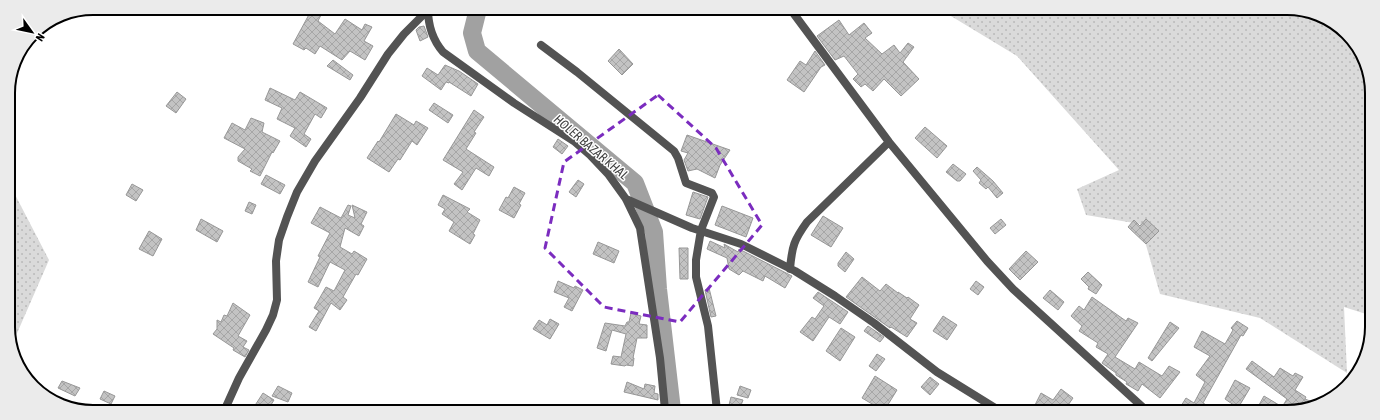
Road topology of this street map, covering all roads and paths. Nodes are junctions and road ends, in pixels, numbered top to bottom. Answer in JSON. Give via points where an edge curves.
{"nodes":[{"id":1,"x":422,"y":15,"type":"edge"},
{"id":2,"x":428,"y":15,"type":"edge"},
{"id":3,"x":795,"y":15,"type":"edge"},
{"id":4,"x":541,"y":45,"type":"dead end"},
{"id":5,"x":889,"y":142,"type":"junction"},
{"id":6,"x":630,"y":201,"type":"junction"},
{"id":7,"x":701,"y":230,"type":"junction"},
{"id":8,"x":790,"y":268,"type":"junction"},
{"id":9,"x":227,"y":405,"type":"edge"},
{"id":10,"x":665,"y":405,"type":"edge"},
{"id":11,"x":716,"y":405,"type":"edge"},
{"id":12,"x":990,"y":405,"type":"edge"},
{"id":13,"x":1140,"y":405,"type":"edge"}],
"edges":[{"from":1,"to":9,"type":"street","via":[[388,54],[315,161],[298,192],[279,240],[276,261],[277,300],[273,315]]},
{"from":2,"to":6,"type":"street","via":[[433,36],[443,52],[514,103],[575,142],[608,174]]},
{"from":3,"to":5,"type":"street"},
{"from":4,"to":7,"type":"street","via":[[674,151],[686,183],[712,193],[714,197]]},
{"from":5,"to":8,"type":"street","via":[[807,222],[796,237]]},
{"from":5,"to":13,"type":"street","via":[[1002,278]]},
{"from":6,"to":7,"type":"street"},
{"from":6,"to":10,"type":"street","via":[[640,228]]},
{"from":7,"to":8,"type":"street","via":[[741,244]]},
{"from":7,"to":11,"type":"street","via":[[696,277],[708,326]]},
{"from":8,"to":12,"type":"street","via":[[874,323],[937,372]]}]}
